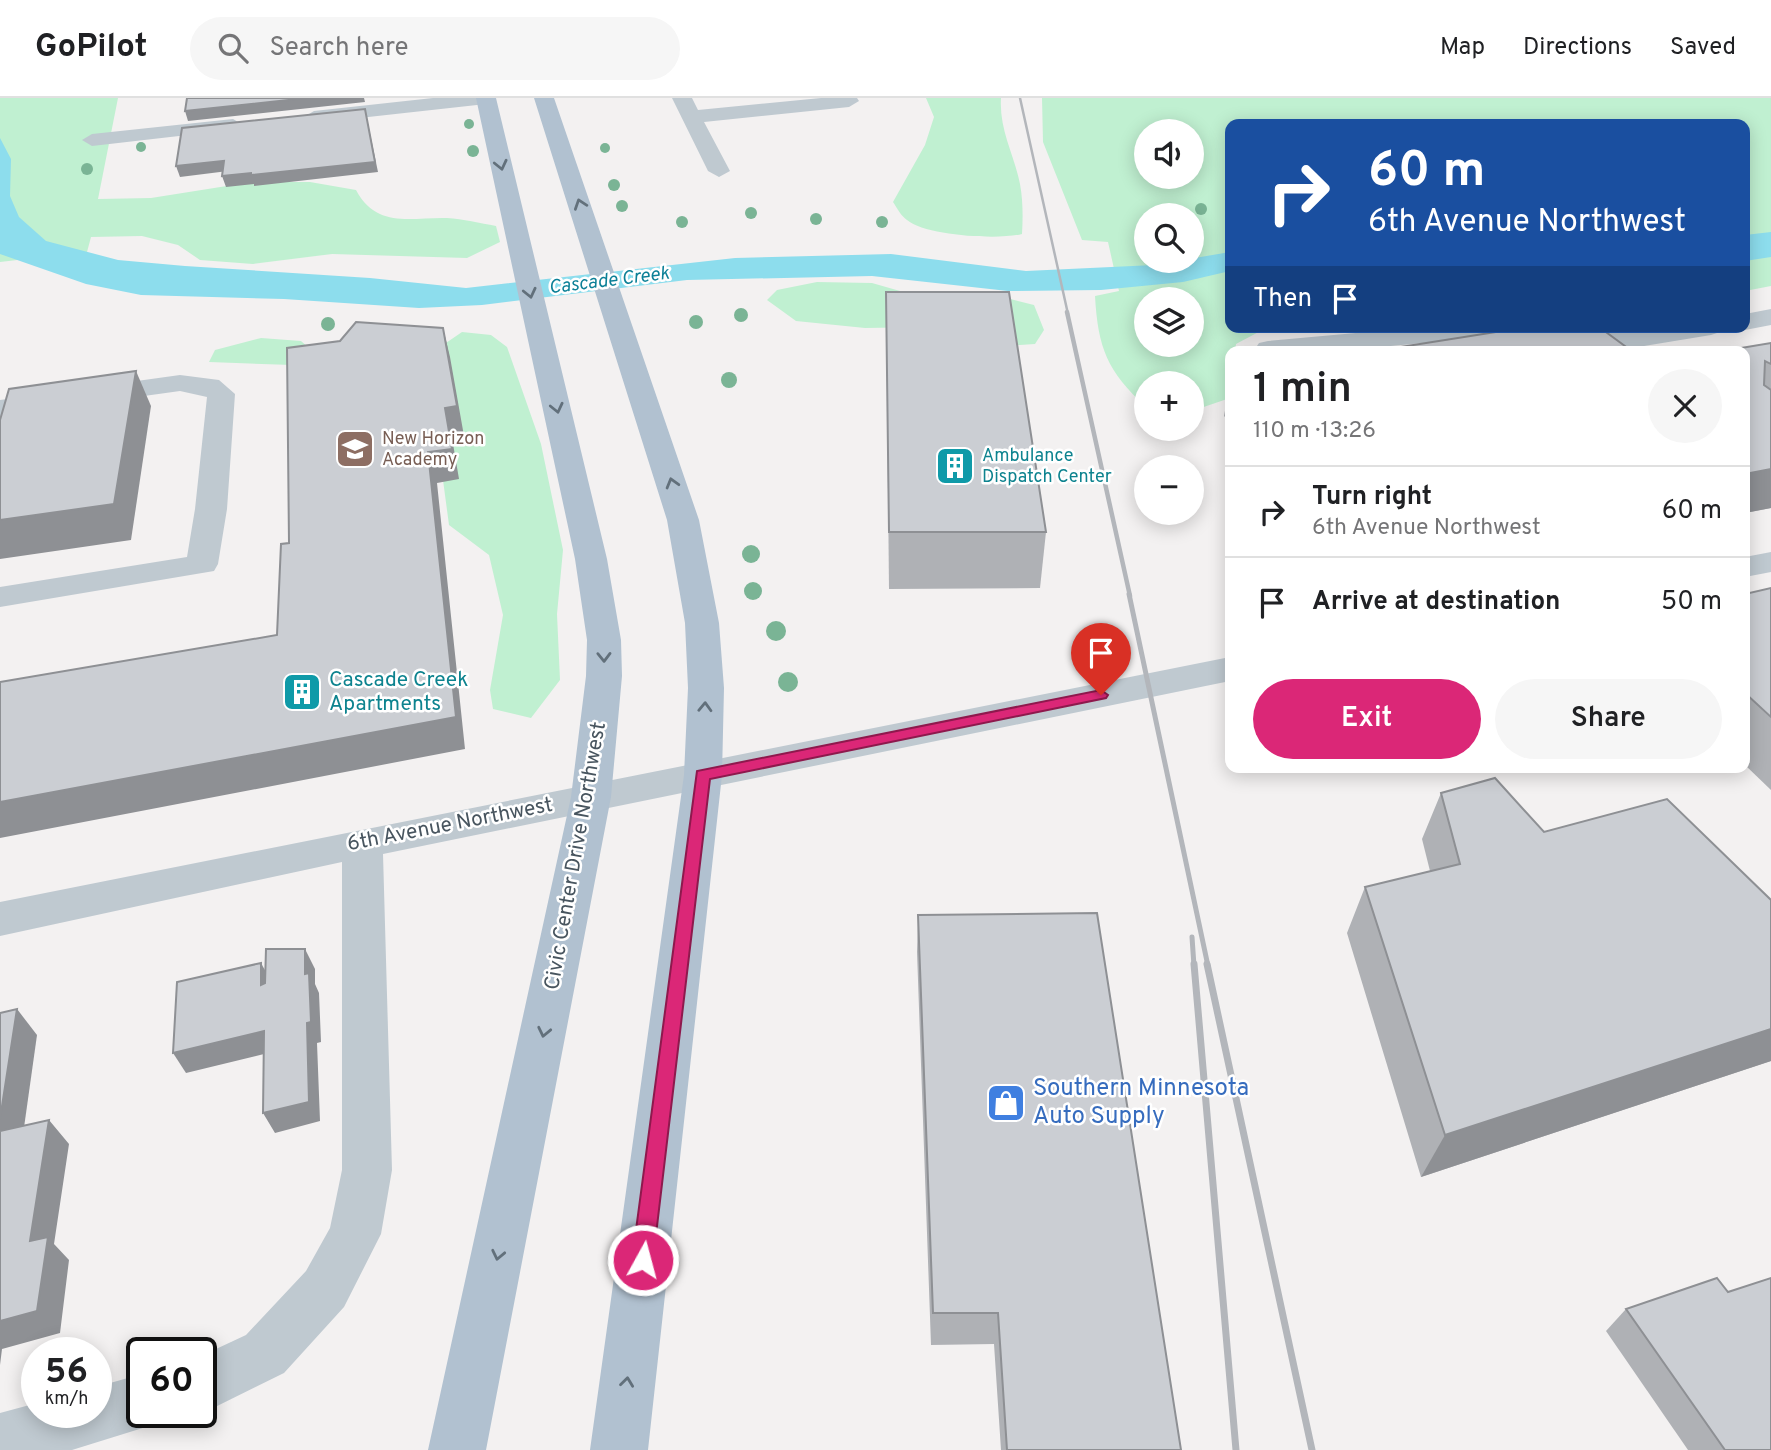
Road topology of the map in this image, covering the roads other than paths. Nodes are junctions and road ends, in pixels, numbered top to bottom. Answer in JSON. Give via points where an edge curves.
{"nodes":[{"id":1,"x":486,"y":98,"type":"edge"},
{"id":2,"x":544,"y":98,"type":"edge"},
{"id":3,"x":682,"y":98,"type":"edge"},
{"id":4,"x":846,"y":98,"type":"edge"},
{"id":5,"x":431,"y":101,"type":"edge"},
{"id":6,"x":694,"y":117,"type":"junction"},
{"id":7,"x":298,"y":118,"type":"edge"},
{"id":8,"x":256,"y":123,"type":"edge"},
{"id":9,"x":92,"y":140,"type":"dead end"},
{"id":10,"x":719,"y":171,"type":"dead end"},
{"id":11,"x":1771,"y":317,"type":"edge"},
{"id":12,"x":1750,"y":321,"type":"edge"},
{"id":13,"x":1445,"y":333,"type":"edge"},
{"id":14,"x":1493,"y":333,"type":"edge"},
{"id":15,"x":1689,"y":333,"type":"edge"},
{"id":16,"x":1646,"y":345,"type":"edge"},
{"id":17,"x":1301,"y":346,"type":"edge"},
{"id":18,"x":0,"y":408,"type":"edge"},
{"id":19,"x":1771,"y":562,"type":"edge"},
{"id":20,"x":1750,"y":566,"type":"edge"},
{"id":21,"x":0,"y":597,"type":"edge"},
{"id":22,"x":1225,"y":669,"type":"edge"},
{"id":23,"x":703,"y":775,"type":"junction"},
{"id":24,"x":591,"y":797,"type":"junction"},
{"id":25,"x":362,"y":843,"type":"junction"},
{"id":26,"x":0,"y":919,"type":"edge"},
{"id":27,"x":217,"y":1378,"type":"edge"},
{"id":28,"x":126,"y":1407,"type":"edge"},
{"id":29,"x":0,"y":1442,"type":"edge"},
{"id":30,"x":457,"y":1450,"type":"edge"},
{"id":31,"x":619,"y":1450,"type":"edge"}],
"edges":[{"from":1,"to":5,"type":"street"},
{"from":1,"to":24,"type":"main road","name":"Civic Center Drive Northwest","one_way":true,"via":[[593,569],[604,640],[603,705]]},
{"from":23,"to":2,"type":"main road","one_way":true,"via":[[706,688],[693,565],[667,464]]},
{"from":3,"to":6,"type":"street"},
{"from":4,"to":6,"type":"street","via":[[849,101]]},
{"from":5,"to":7,"type":"street"},
{"from":6,"to":10,"type":"street"},
{"from":8,"to":9,"type":"street"},
{"from":11,"to":12,"type":"street"},
{"from":13,"to":17,"type":"street"},
{"from":14,"to":16,"type":"street"},
{"from":15,"to":16,"type":"street"},
{"from":18,"to":21,"type":"street","via":[[180,383],[209,386],[221,394],[202,564]]},
{"from":19,"to":20,"type":"street"},
{"from":22,"to":23,"type":"street","name":"6th Avenue Northwest"},
{"from":23,"to":24,"type":"street","name":"6th Avenue Northwest"},
{"from":31,"to":23,"type":"main road","one_way":true},
{"from":24,"to":25,"type":"street","name":"6th Avenue Northwest"},
{"from":24,"to":30,"type":"main road","name":"Civic Center Drive Northwest","one_way":true},
{"from":25,"to":26,"type":"street","name":"6th Avenue Northwest"},
{"from":25,"to":27,"type":"street","via":[[367,1170],[355,1234],[325,1289],[265,1354]]},
{"from":28,"to":29,"type":"street"}]}
